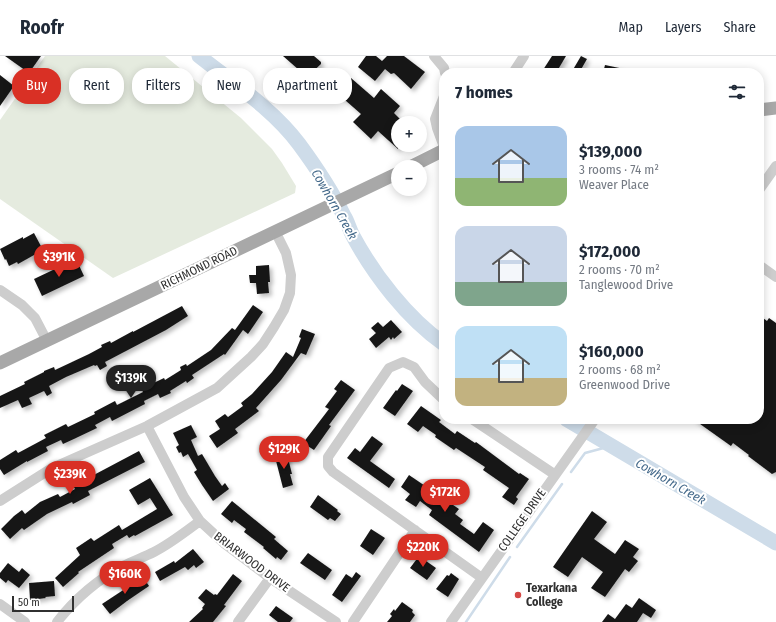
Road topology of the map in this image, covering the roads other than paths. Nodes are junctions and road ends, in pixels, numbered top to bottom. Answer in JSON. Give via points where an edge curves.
{"nodes":[{"id":1,"x":434,"y":56,"type":"edge"},
{"id":2,"x":524,"y":56,"type":"edge"},
{"id":3,"x":444,"y":68,"type":"edge"},
{"id":4,"x":516,"y":68,"type":"edge"},
{"id":5,"x":776,"y":108,"type":"edge"},
{"id":6,"x":439,"y":109,"type":"edge"},
{"id":7,"x":764,"y":109,"type":"edge"},
{"id":8,"x":439,"y":133,"type":"edge"},
{"id":9,"x":439,"y":152,"type":"edge"},
{"id":10,"x":424,"y":160,"type":"edge"},
{"id":11,"x":776,"y":166,"type":"edge"},
{"id":12,"x":391,"y":176,"type":"edge"},
{"id":13,"x":764,"y":183,"type":"edge"},
{"id":14,"x":275,"y":231,"type":"junction"},
{"id":15,"x":764,"y":269,"type":"edge"},
{"id":16,"x":776,"y":277,"type":"edge"},
{"id":17,"x":0,"y":290,"type":"edge"},
{"id":18,"x":47,"y":341,"type":"junction"},
{"id":19,"x":0,"y":363,"type":"edge"},
{"id":20,"x":439,"y":395,"type":"edge"},
{"id":21,"x":479,"y":424,"type":"edge"},
{"id":22,"x":591,"y":424,"type":"edge"},
{"id":23,"x":147,"y":426,"type":"junction"},
{"id":24,"x":554,"y":474,"type":"junction"},
{"id":25,"x":0,"y":501,"type":"edge"},
{"id":26,"x":200,"y":521,"type":"junction"},
{"id":27,"x":415,"y":530,"type":"junction"},
{"id":28,"x":270,"y":578,"type":"junction"},
{"id":29,"x":482,"y":578,"type":"junction"},
{"id":30,"x":0,"y":604,"type":"edge"},
{"id":31,"x":25,"y":622,"type":"edge"},
{"id":32,"x":57,"y":622,"type":"edge"},
{"id":33,"x":238,"y":622,"type":"edge"},
{"id":34,"x":336,"y":622,"type":"edge"},
{"id":35,"x":353,"y":622,"type":"edge"},
{"id":36,"x":451,"y":622,"type":"edge"}],
"edges":[{"from":1,"to":3,"type":"street"},
{"from":2,"to":4,"type":"street"},
{"from":5,"to":7,"type":"main road"},
{"from":6,"to":8,"type":"street","via":[[435,120]]},
{"from":9,"to":10,"type":"main road"},
{"from":11,"to":13,"type":"street"},
{"from":12,"to":14,"type":"main road","name":"RICHMOND ROAD"},
{"from":14,"to":18,"type":"main road","name":"RICHMOND ROAD"},
{"from":14,"to":23,"type":"street","via":[[286,253],[291,275],[290,293],[274,328],[263,344],[217,388]]},
{"from":15,"to":16,"type":"street"},
{"from":17,"to":18,"type":"street","via":[[22,305],[35,318]]},
{"from":18,"to":19,"type":"main road","name":"RICHMOND ROAD"},
{"from":20,"to":27,"type":"street","via":[[414,367],[403,362],[389,368],[328,457],[328,466],[333,472]]},
{"from":21,"to":24,"type":"street"},
{"from":22,"to":24,"type":"street","name":"COLLEGE DRIVE"},
{"from":23,"to":25,"type":"street","via":[[52,468]]},
{"from":23,"to":26,"type":"street","name":"BRIARWOOD DRIVE","via":[[184,498]]},
{"from":24,"to":29,"type":"street","name":"COLLEGE DRIVE"},
{"from":26,"to":28,"type":"street","name":"BRIARWOOD DRIVE","via":[[225,544]]},
{"from":26,"to":32,"type":"street","via":[[183,535],[155,552],[123,566],[88,589]]},
{"from":27,"to":29,"type":"street"},
{"from":27,"to":35,"type":"street"},
{"from":28,"to":33,"type":"street"},
{"from":28,"to":34,"type":"street","name":"BRIARWOOD DRIVE"},
{"from":29,"to":36,"type":"street","name":"COLLEGE DRIVE"},
{"from":30,"to":31,"type":"street"}]}
